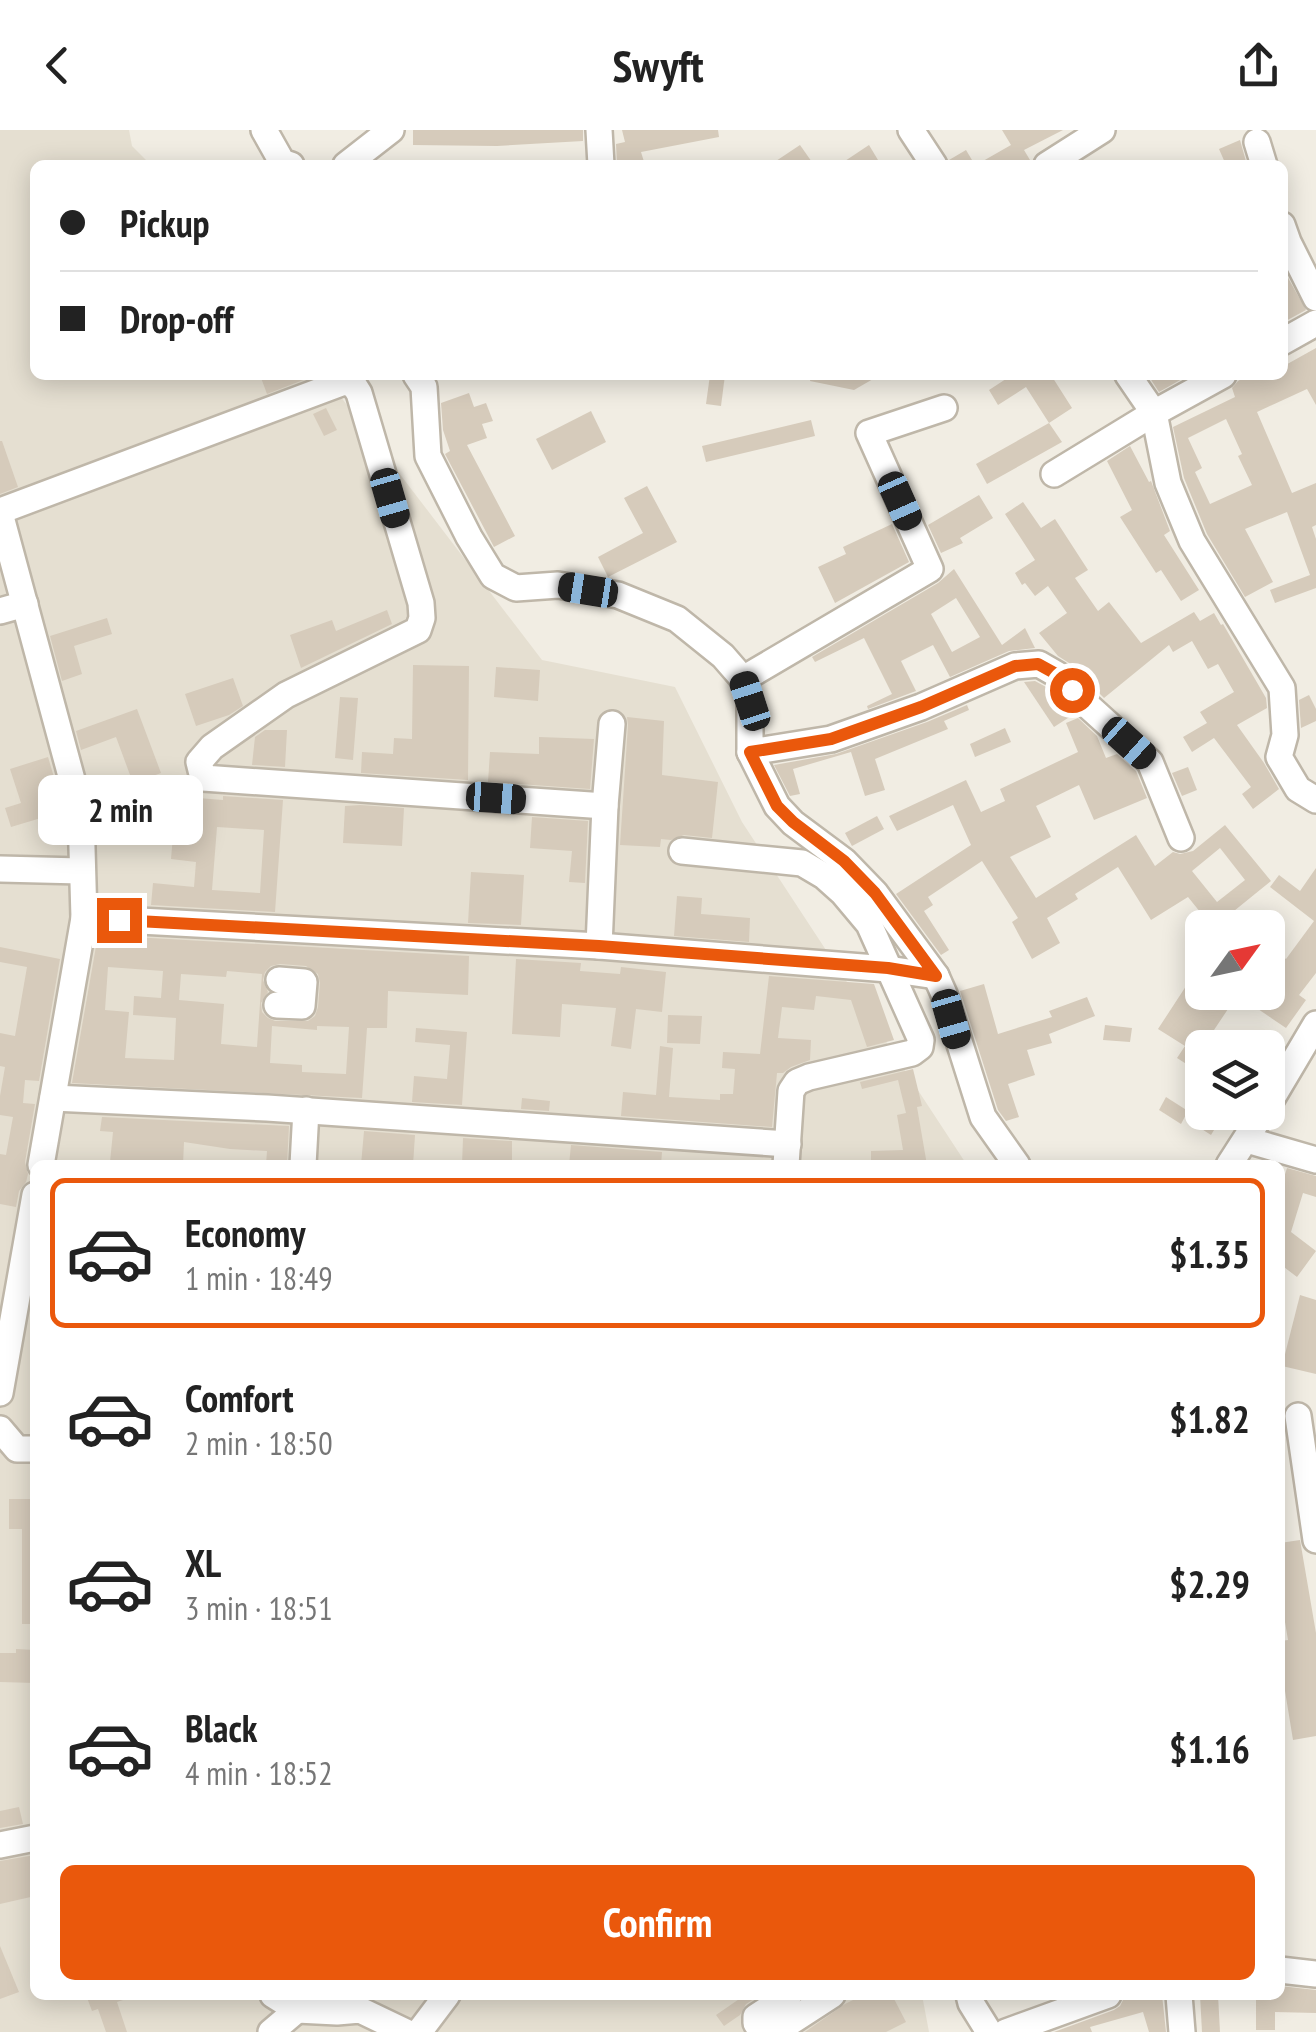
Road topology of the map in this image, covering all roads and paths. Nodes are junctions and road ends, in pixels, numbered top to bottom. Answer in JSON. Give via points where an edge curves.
{"nodes":[{"id":1,"x":264,"y":130,"type":"edge"},
{"id":2,"x":390,"y":130,"type":"edge"},
{"id":3,"x":600,"y":130,"type":"edge"},
{"id":4,"x":911,"y":130,"type":"edge"},
{"id":5,"x":1102,"y":130,"type":"edge"},
{"id":6,"x":283,"y":160,"type":"edge"},
{"id":7,"x":352,"y":160,"type":"edge"},
{"id":8,"x":601,"y":160,"type":"edge"},
{"id":9,"x":931,"y":160,"type":"edge"},
{"id":10,"x":1055,"y":160,"type":"edge"},
{"id":11,"x":1288,"y":242,"type":"edge"},
{"id":12,"x":1316,"y":298,"type":"edge"},
{"id":13,"x":1316,"y":323,"type":"edge"},
{"id":14,"x":1288,"y":339,"type":"edge"},
{"id":15,"x":352,"y":380,"type":"edge"},
{"id":16,"x":360,"y":380,"type":"edge"},
{"id":17,"x":425,"y":380,"type":"edge"},
{"id":18,"x":1131,"y":380,"type":"edge"},
{"id":19,"x":1214,"y":380,"type":"edge"},
{"id":20,"x":944,"y":408,"type":"dead end"},
{"id":21,"x":1154,"y":413,"type":"junction"},
{"id":22,"x":1054,"y":474,"type":"dead end"},
{"id":23,"x":0,"y":512,"type":"edge"},
{"id":24,"x":25,"y":604,"type":"junction"},
{"id":25,"x":0,"y":611,"type":"edge"},
{"id":26,"x":743,"y":678,"type":"junction"},
{"id":27,"x":612,"y":724,"type":"dead end"},
{"id":28,"x":750,"y":752,"type":"junction"},
{"id":29,"x":1316,"y":800,"type":"edge"},
{"id":30,"x":605,"y":806,"type":"junction"},
{"id":31,"x":1181,"y":838,"type":"dead end"},
{"id":32,"x":682,"y":851,"type":"dead end"},
{"id":33,"x":0,"y":869,"type":"edge"},
{"id":34,"x":81,"y":872,"type":"junction"},
{"id":35,"x":84,"y":918,"type":"junction"},
{"id":36,"x":599,"y":946,"type":"junction"},
{"id":37,"x":888,"y":968,"type":"junction"},
{"id":38,"x":936,"y":976,"type":"junction"},
{"id":39,"x":1316,"y":1024,"type":"edge"},
{"id":40,"x":1285,"y":1076,"type":"edge"},
{"id":41,"x":53,"y":1098,"type":"junction"},
{"id":42,"x":306,"y":1110,"type":"junction"},
{"id":43,"x":1253,"y":1130,"type":"edge"},
{"id":44,"x":1247,"y":1140,"type":"junction"},
{"id":45,"x":787,"y":1154,"type":"edge"},
{"id":46,"x":41,"y":1160,"type":"edge"},
{"id":47,"x":303,"y":1160,"type":"edge"},
{"id":48,"x":1014,"y":1160,"type":"edge"},
{"id":49,"x":1233,"y":1160,"type":"edge"},
{"id":50,"x":1316,"y":1160,"type":"edge"},
{"id":51,"x":30,"y":1248,"type":"edge"},
{"id":52,"x":25,"y":1300,"type":"edge"},
{"id":53,"x":0,"y":1394,"type":"edge"},
{"id":54,"x":1298,"y":1416,"type":"edge"},
{"id":55,"x":0,"y":1428,"type":"edge"},
{"id":56,"x":30,"y":1449,"type":"edge"},
{"id":57,"x":1316,"y":1540,"type":"edge"},
{"id":58,"x":30,"y":1839,"type":"edge"},
{"id":59,"x":0,"y":1845,"type":"edge"},
{"id":60,"x":1285,"y":1971,"type":"edge"},
{"id":61,"x":1316,"y":1974,"type":"edge"},
{"id":62,"x":281,"y":2000,"type":"edge"},
{"id":63,"x":443,"y":2000,"type":"edge"},
{"id":64,"x":782,"y":2000,"type":"edge"},
{"id":65,"x":824,"y":2000,"type":"edge"},
{"id":66,"x":972,"y":2000,"type":"edge"},
{"id":67,"x":1094,"y":2000,"type":"edge"},
{"id":68,"x":1179,"y":2000,"type":"edge"},
{"id":69,"x":297,"y":2010,"type":"junction"},
{"id":70,"x":271,"y":2032,"type":"edge"},
{"id":71,"x":406,"y":2032,"type":"edge"},
{"id":72,"x":419,"y":2032,"type":"edge"},
{"id":73,"x":762,"y":2032,"type":"edge"},
{"id":74,"x":775,"y":2032,"type":"edge"},
{"id":75,"x":989,"y":2032,"type":"edge"},
{"id":76,"x":1006,"y":2032,"type":"edge"},
{"id":77,"x":1182,"y":2032,"type":"edge"}],
"edges":[{"from":1,"to":6,"type":"street"},
{"from":2,"to":7,"type":"street"},
{"from":3,"to":8,"type":"street"},
{"from":4,"to":9,"type":"street"},
{"from":5,"to":10,"type":"street"},
{"from":11,"to":12,"type":"street"},
{"from":13,"to":14,"type":"street"},
{"from":15,"to":23,"type":"street"},
{"from":16,"to":30,"type":"street","via":[[421,603],[418,630],[286,695],[212,748],[199,762],[202,778]]},
{"from":17,"to":26,"type":"street","via":[[428,456],[493,576],[516,588],[558,585],[618,595],[676,619]]},
{"from":18,"to":21,"type":"street"},
{"from":19,"to":21,"type":"street"},
{"from":20,"to":26,"type":"street","via":[[870,433],[930,569]]},
{"from":21,"to":22,"type":"street"},
{"from":21,"to":29,"type":"street","via":[[1168,483],[1192,541],[1282,688],[1279,757],[1298,789]]},
{"from":23,"to":24,"type":"street"},
{"from":24,"to":25,"type":"street"},
{"from":24,"to":34,"type":"street","via":[[81,813]]},
{"from":26,"to":28,"type":"street"},
{"from":27,"to":30,"type":"street"},
{"from":28,"to":31,"type":"street","via":[[831,739],[1015,666],[1038,664],[1150,762]]},
{"from":28,"to":38,"type":"street","via":[[777,806],[875,893]]},
{"from":30,"to":36,"type":"street"},
{"from":32,"to":37,"type":"street","via":[[813,869],[869,924]]},
{"from":33,"to":34,"type":"street"},
{"from":34,"to":35,"type":"street"},
{"from":35,"to":36,"type":"street"},
{"from":35,"to":41,"type":"street"},
{"from":36,"to":37,"type":"street"},
{"from":37,"to":38,"type":"street"},
{"from":37,"to":45,"type":"street","via":[[920,1047],[797,1082]]},
{"from":38,"to":48,"type":"street","via":[[984,1117]]},
{"from":39,"to":40,"type":"street"},
{"from":41,"to":42,"type":"street"},
{"from":41,"to":46,"type":"street"},
{"from":42,"to":45,"type":"street"},
{"from":42,"to":47,"type":"street"},
{"from":43,"to":44,"type":"street"},
{"from":44,"to":49,"type":"street"},
{"from":44,"to":50,"type":"street"},
{"from":51,"to":52,"type":"street"},
{"from":52,"to":53,"type":"street"},
{"from":54,"to":57,"type":"street"},
{"from":55,"to":56,"type":"street","via":[[17,1449]]},
{"from":58,"to":59,"type":"street"},
{"from":60,"to":61,"type":"street"},
{"from":62,"to":69,"type":"street"},
{"from":63,"to":72,"type":"street"},
{"from":64,"to":73,"type":"street","via":[[756,2017]]},
{"from":65,"to":74,"type":"street"},
{"from":66,"to":75,"type":"street"},
{"from":67,"to":76,"type":"street"},
{"from":68,"to":77,"type":"street"},
{"from":69,"to":70,"type":"street"},
{"from":69,"to":71,"type":"street","via":[[360,2010]]}]}
